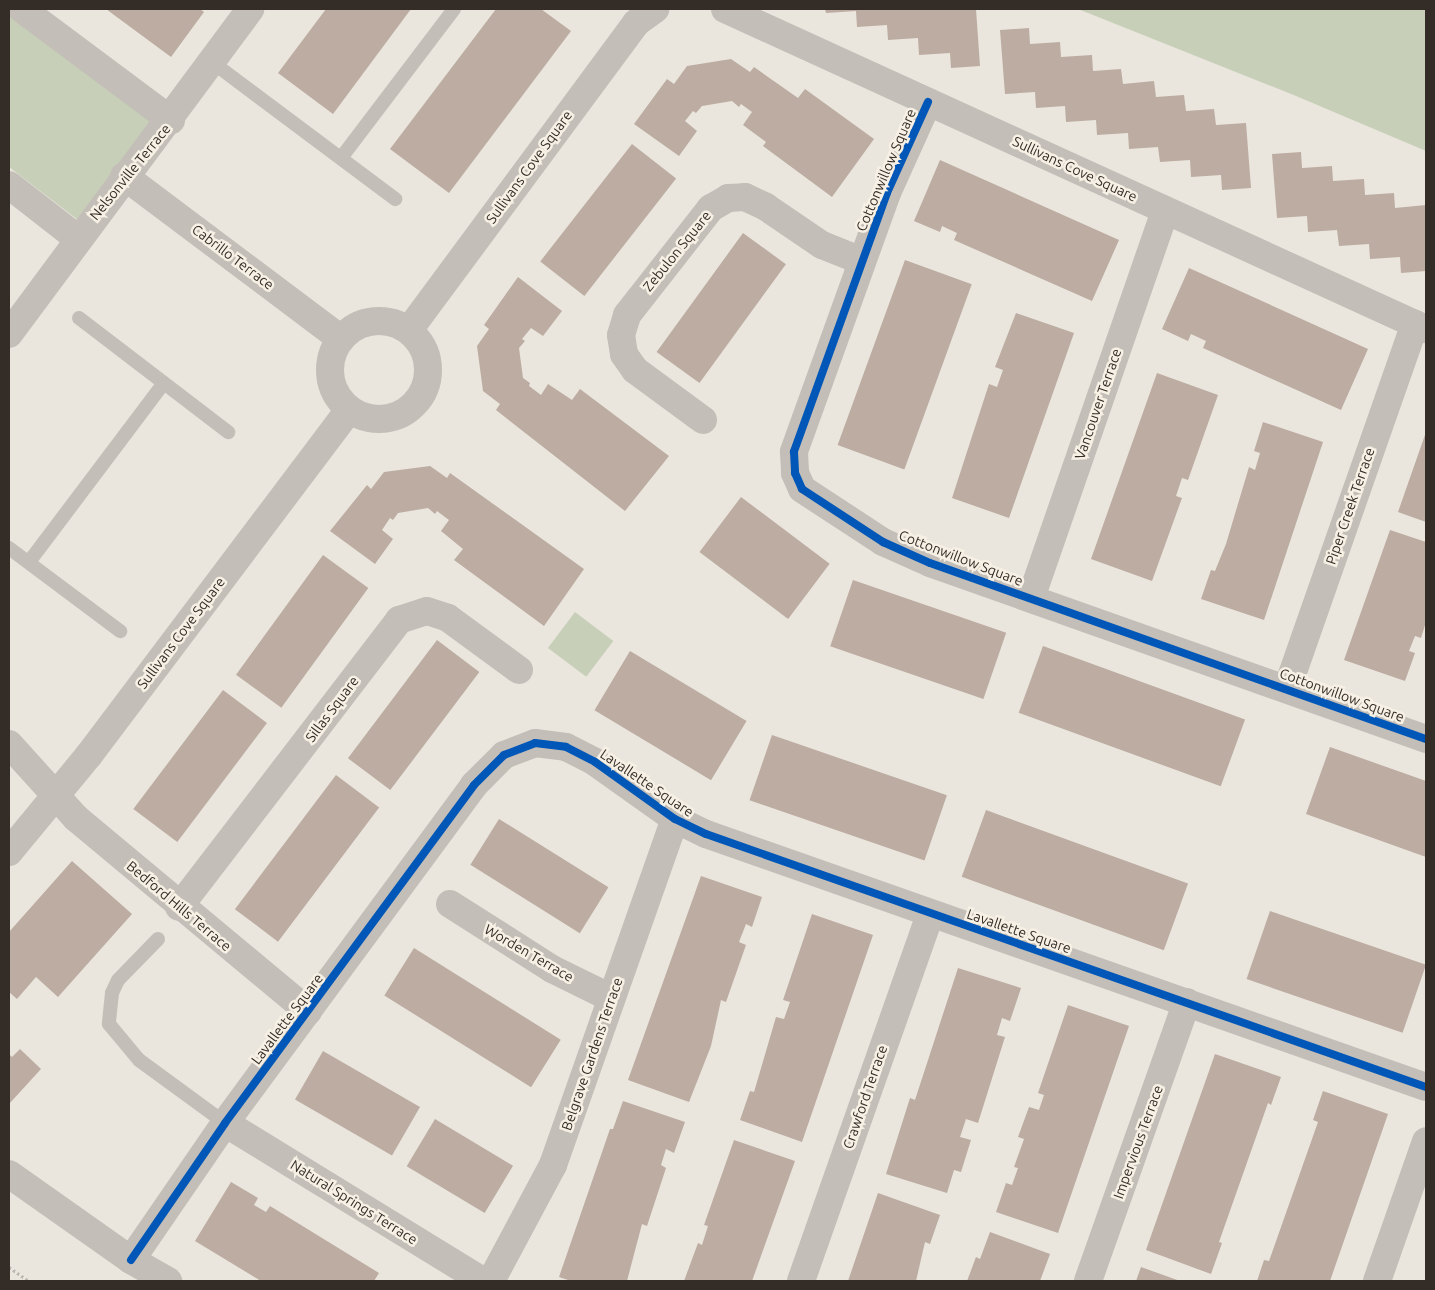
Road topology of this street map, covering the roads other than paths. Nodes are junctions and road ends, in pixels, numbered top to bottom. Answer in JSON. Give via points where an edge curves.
{"nodes":[{"id":1,"x":22,"y":9,"type":"edge"},
{"id":2,"x":250,"y":9,"type":"edge"},
{"id":3,"x":454,"y":9,"type":"edge"},
{"id":4,"x":655,"y":9,"type":"edge"},
{"id":5,"x":725,"y":9,"type":"edge"},
{"id":6,"x":212,"y":62,"type":"junction"},
{"id":7,"x":928,"y":102,"type":"junction"},
{"id":8,"x":171,"y":120,"type":"junction"},
{"id":9,"x":341,"y":158,"type":"junction"},
{"id":10,"x":124,"y":176,"type":"junction"},
{"id":11,"x":9,"y":185,"type":"edge"},
{"id":12,"x":395,"y":199,"type":"dead end"},
{"id":13,"x":1166,"y":211,"type":"junction"},
{"id":14,"x":77,"y":238,"type":"junction"},
{"id":15,"x":862,"y":261,"type":"junction"},
{"id":16,"x":79,"y":318,"type":"dead end"},
{"id":17,"x":1421,"y":327,"type":"edge"},
{"id":18,"x":409,"y":330,"type":"junction"},
{"id":19,"x":9,"y":334,"type":"edge"},
{"id":20,"x":341,"y":339,"type":"junction"},
{"id":21,"x":163,"y":384,"type":"junction"},
{"id":22,"x":349,"y":410,"type":"junction"},
{"id":23,"x":703,"y":420,"type":"dead end"},
{"id":24,"x":228,"y":432,"type":"dead end"},
{"id":25,"x":9,"y":548,"type":"edge"},
{"id":26,"x":29,"y":562,"type":"junction"},
{"id":27,"x":1031,"y":598,"type":"junction"},
{"id":28,"x":120,"y":631,"type":"dead end"},
{"id":29,"x":519,"y":670,"type":"dead end"},
{"id":30,"x":1287,"y":688,"type":"junction"},
{"id":31,"x":1426,"y":739,"type":"edge"},
{"id":32,"x":9,"y":744,"type":"edge"},
{"id":33,"x":56,"y":795,"type":"junction"},
{"id":34,"x":675,"y":819,"type":"junction"},
{"id":35,"x":9,"y":852,"type":"edge"},
{"id":36,"x":450,"y":904,"type":"dead end"},
{"id":37,"x":179,"y":906,"type":"junction"},
{"id":38,"x":930,"y":914,"type":"junction"},
{"id":39,"x":158,"y":939,"type":"dead end"},
{"id":40,"x":611,"y":998,"type":"junction"},
{"id":41,"x":1187,"y":1002,"type":"junction"},
{"id":42,"x":308,"y":1011,"type":"junction"},
{"id":43,"x":1426,"y":1087,"type":"edge"},
{"id":44,"x":225,"y":1123,"type":"junction"},
{"id":45,"x":1426,"y":1141,"type":"edge"},
{"id":46,"x":9,"y":1174,"type":"edge"},
{"id":47,"x":131,"y":1260,"type":"junction"},
{"id":48,"x":168,"y":1281,"type":"edge"},
{"id":49,"x":483,"y":1281,"type":"edge"},
{"id":50,"x":491,"y":1281,"type":"edge"},
{"id":51,"x":801,"y":1281,"type":"edge"},
{"id":52,"x":1088,"y":1281,"type":"edge"},
{"id":53,"x":1377,"y":1281,"type":"edge"}],
"edges":[{"from":1,"to":8,"type":"street"},
{"from":2,"to":6,"type":"street","name":"Nelsonville Terrace"},
{"from":3,"to":9,"type":"lane"},
{"from":4,"to":18,"type":"street","name":"Sullivans Cove Square","via":[[636,23]]},
{"from":5,"to":7,"type":"street","name":"Sullivans Cove Square"},
{"from":6,"to":8,"type":"street","name":"Nelsonville Terrace"},
{"from":6,"to":9,"type":"lane"},
{"from":7,"to":13,"type":"street","name":"Sullivans Cove Square"},
{"from":7,"to":15,"type":"street","name":"Cottonwillow Square","via":[[891,184]]},
{"from":8,"to":10,"type":"street","name":"Nelsonville Terrace"},
{"from":9,"to":12,"type":"lane"},
{"from":10,"to":14,"type":"street","name":"Nelsonville Terrace"},
{"from":10,"to":20,"type":"street","name":"Cabrillo Terrace"},
{"from":11,"to":14,"type":"street"},
{"from":13,"to":17,"type":"street","name":"Sullivans Cove Square"},
{"from":13,"to":27,"type":"street","name":"Vancouver Terrace"},
{"from":14,"to":19,"type":"street","name":"Nelsonville Terrace"},
{"from":15,"to":23,"type":"street","name":"Zebulon Square","via":[[822,246],[766,207],[745,197],[728,198],[711,208],[627,315],[621,336],[624,354],[635,370]]},
{"from":15,"to":27,"type":"street","name":"Cottonwillow Square","via":[[794,452],[795,473],[802,489],[883,542]]},
{"from":16,"to":21,"type":"lane"},
{"from":17,"to":30,"type":"street","name":"Piper Creek Terrace"},
{"from":18,"to":20,"type":"street","via":[[388,321],[366,322]]},
{"from":18,"to":22,"type":"street","via":[[428,358],[429,376],[424,392],[413,407],[399,416],[382,420],[364,418]]},
{"from":20,"to":22,"type":"street","via":[[331,360],[332,384]]},
{"from":21,"to":24,"type":"lane"},
{"from":21,"to":26,"type":"lane"},
{"from":22,"to":33,"type":"street","name":"Sullivans Cove Square"},
{"from":25,"to":26,"type":"lane"},
{"from":26,"to":28,"type":"lane"},
{"from":27,"to":30,"type":"street","name":"Cottonwillow Square"},
{"from":29,"to":37,"type":"street","name":"Sillas Square","via":[[448,618],[426,611],[399,620]]},
{"from":30,"to":31,"type":"street","name":"Cottonwillow Square"},
{"from":32,"to":33,"type":"street","name":"Bedford Hills Terrace"},
{"from":33,"to":35,"type":"street","name":"Sullivans Cove Square"},
{"from":33,"to":37,"type":"street","name":"Bedford Hills Terrace","via":[[76,818]]},
{"from":34,"to":38,"type":"street","name":"Lavallette Square","via":[[706,834]]},
{"from":34,"to":40,"type":"street","name":"Belgrave Gardens Terrace"},
{"from":34,"to":42,"type":"street","name":"Lavallette Square","via":[[595,762],[566,747],[535,742],[504,755],[474,785]]},
{"from":36,"to":40,"type":"street","name":"Worden Terrace","via":[[552,969]]},
{"from":37,"to":42,"type":"street","name":"Bedford Hills Terrace"},
{"from":38,"to":41,"type":"street","name":"Lavallette Square"},
{"from":38,"to":51,"type":"street","name":"Crawford Terrace"},
{"from":39,"to":44,"type":"lane","via":[[118,980],[112,993],[109,1024],[139,1060]]},
{"from":40,"to":50,"type":"street","name":"Belgrave Gardens Terrace","via":[[553,1165]]},
{"from":41,"to":43,"type":"street","name":"Lavallette Square"},
{"from":41,"to":52,"type":"street","name":"Impervious Terrace"},
{"from":42,"to":44,"type":"street","name":"Lavallette Square"},
{"from":44,"to":47,"type":"street","name":"Lavallette Square"},
{"from":44,"to":49,"type":"street","name":"Natural Springs Terrace"},
{"from":45,"to":53,"type":"street"},
{"from":46,"to":47,"type":"street"},
{"from":47,"to":48,"type":"street"}]}
